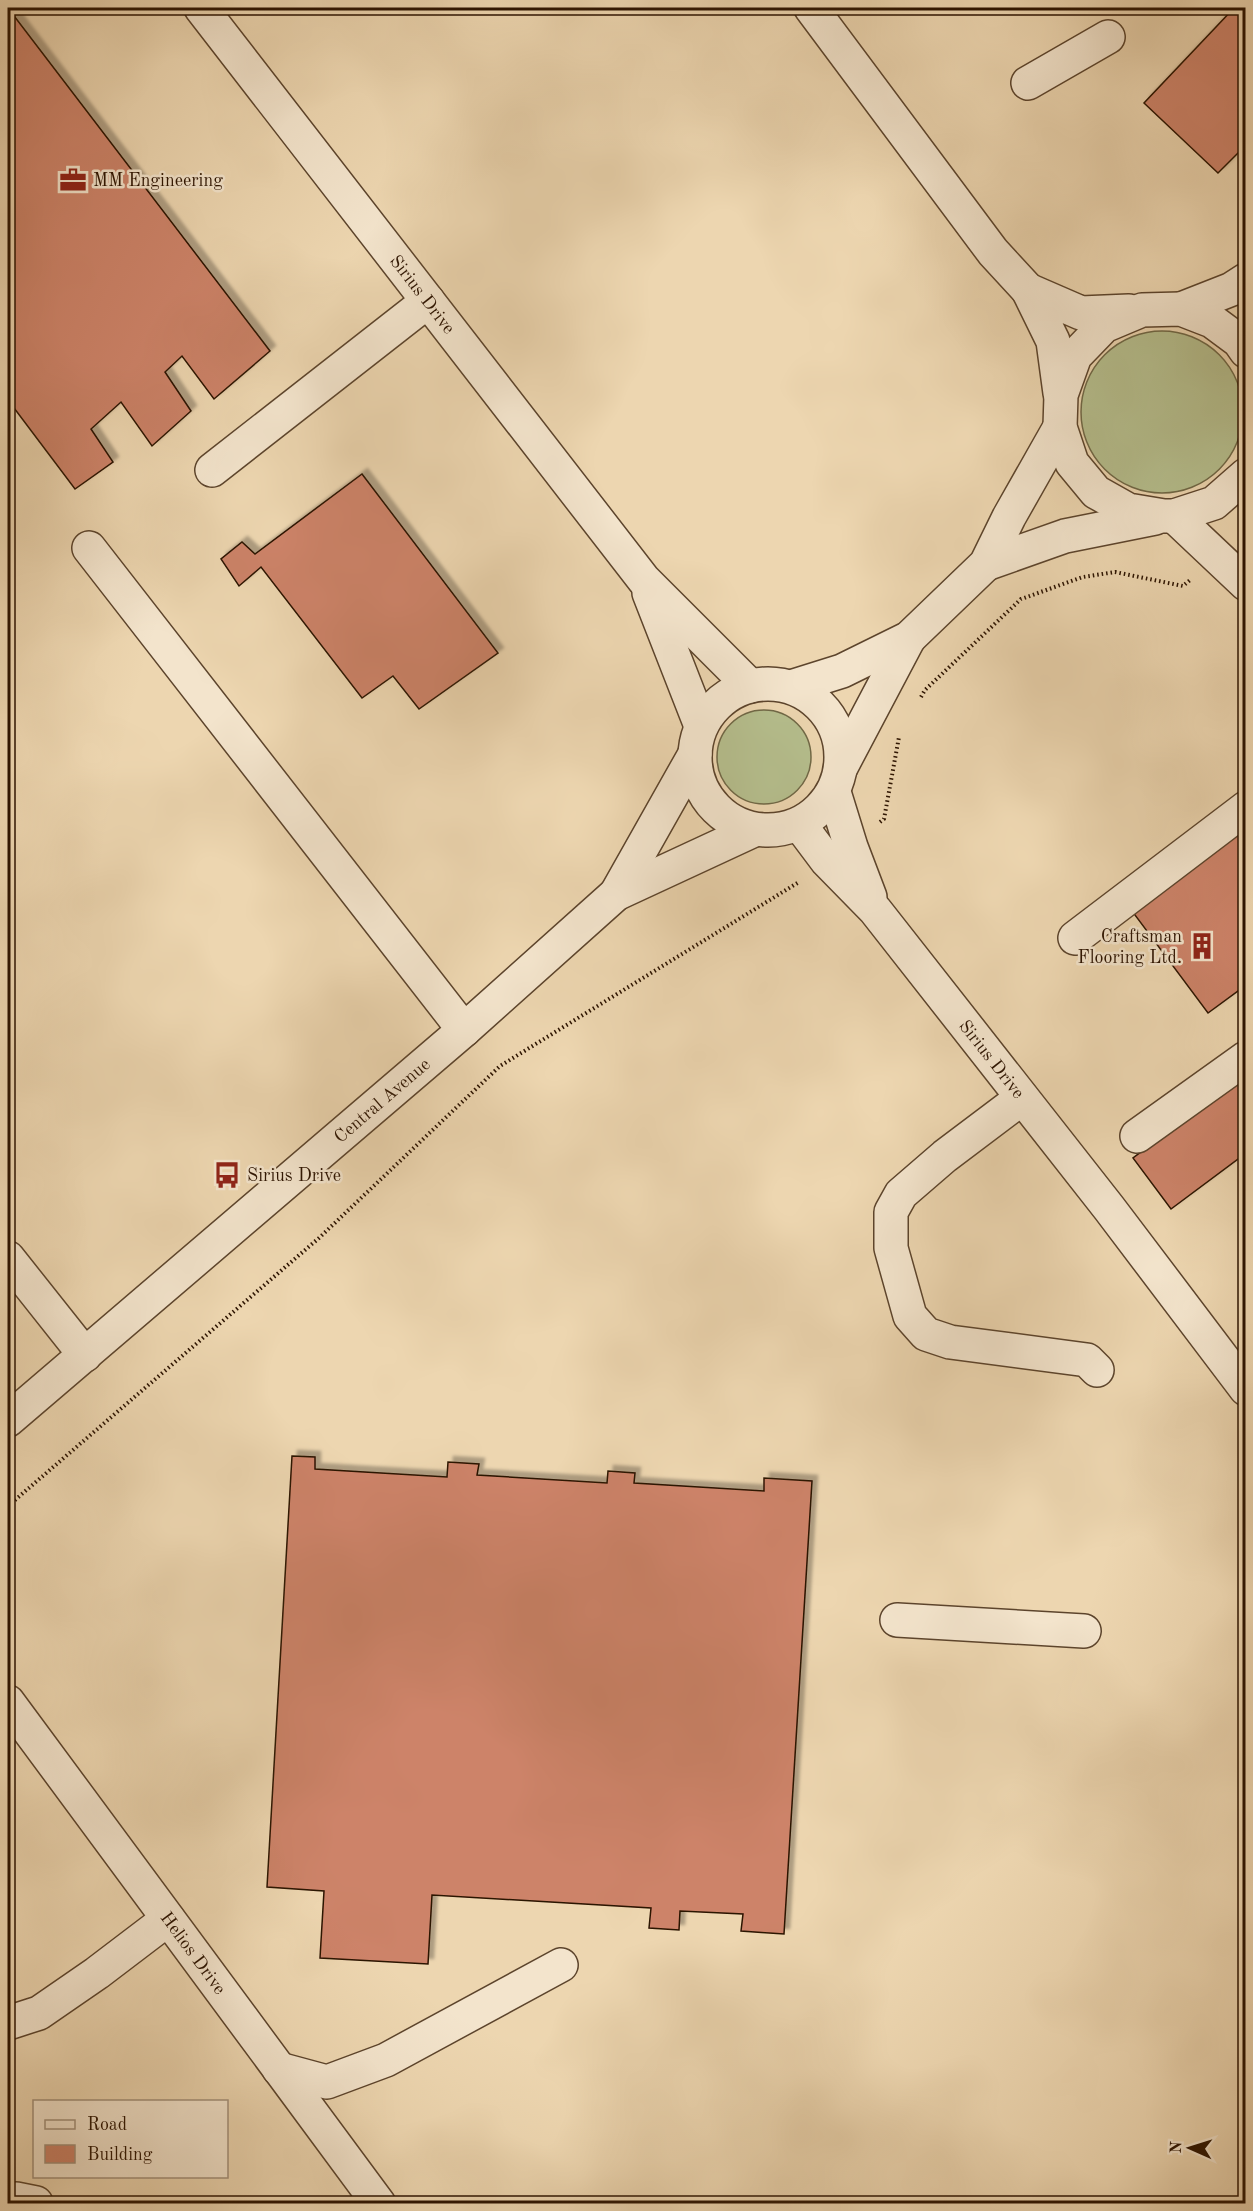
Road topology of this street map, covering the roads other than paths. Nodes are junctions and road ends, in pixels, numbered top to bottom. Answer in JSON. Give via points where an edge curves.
{"nodes":[{"id":1,"x":201,"y":8,"type":"edge"},
{"id":2,"x":816,"y":9,"type":"edge"},
{"id":3,"x":1108,"y":37,"type":"dead end"},
{"id":4,"x":1028,"y":83,"type":"dead end"},
{"id":5,"x":1245,"y":280,"type":"edge"},
{"id":6,"x":1028,"y":290,"type":"junction"},
{"id":7,"x":428,"y":301,"type":"junction"},
{"id":8,"x":1181,"y":309,"type":"junction"},
{"id":9,"x":1142,"y":310,"type":"junction"},
{"id":10,"x":1245,"y":351,"type":"edge"},
{"id":11,"x":1061,"y":395,"type":"junction"},
{"id":12,"x":1060,"y":427,"type":"junction"},
{"id":13,"x":212,"y":470,"type":"dead end"},
{"id":14,"x":1245,"y":475,"type":"edge"},
{"id":15,"x":1169,"y":516,"type":"junction"},
{"id":16,"x":89,"y":548,"type":"dead end"},
{"id":17,"x":986,"y":564,"type":"junction"},
{"id":18,"x":644,"y":580,"type":"junction"},
{"id":19,"x":1245,"y":584,"type":"edge"},
{"id":20,"x":909,"y":638,"type":"junction"},
{"id":21,"x":750,"y":686,"type":"junction"},
{"id":22,"x":790,"y":687,"type":"junction"},
{"id":23,"x":698,"y":740,"type":"junction"},
{"id":24,"x":837,"y":780,"type":"junction"},
{"id":25,"x":1245,"y":808,"type":"edge"},
{"id":26,"x":800,"y":825,"type":"junction"},
{"id":27,"x":754,"y":830,"type":"junction"},
{"id":28,"x":839,"y":854,"type":"junction"},
{"id":29,"x":616,"y":894,"type":"junction"},
{"id":30,"x":1075,"y":938,"type":"dead end"},
{"id":31,"x":464,"y":1030,"type":"junction"},
{"id":32,"x":1245,"y":1058,"type":"edge"},
{"id":33,"x":1022,"y":1098,"type":"junction"},
{"id":34,"x":1137,"y":1136,"type":"dead end"},
{"id":35,"x":8,"y":1258,"type":"edge"},
{"id":36,"x":85,"y":1355,"type":"junction"},
{"id":37,"x":1097,"y":1370,"type":"dead end"},
{"id":38,"x":1245,"y":1389,"type":"edge"},
{"id":39,"x":8,"y":1420,"type":"edge"},
{"id":40,"x":897,"y":1620,"type":"dead end"},
{"id":41,"x":1084,"y":1631,"type":"dead end"},
{"id":42,"x":8,"y":1701,"type":"edge"},
{"id":43,"x":168,"y":1919,"type":"junction"},
{"id":44,"x":561,"y":1965,"type":"dead end"},
{"id":45,"x":8,"y":2023,"type":"edge"},
{"id":46,"x":279,"y":2069,"type":"junction"},
{"id":47,"x":8,"y":2202,"type":"edge"},
{"id":48,"x":36,"y":2204,"type":"edge"},
{"id":49,"x":379,"y":2204,"type":"edge"}],
"edges":[{"from":1,"to":7,"type":"street","name":"Sirius Drive"},
{"from":2,"to":6,"type":"street","via":[[993,252]]},
{"from":3,"to":4,"type":"street"},
{"from":5,"to":8,"type":"street"},
{"from":6,"to":9,"type":"street","via":[[1081,313]]},
{"from":6,"to":11,"type":"street","via":[[1053,341]]},
{"from":7,"to":13,"type":"street"},
{"from":7,"to":18,"type":"street","name":"Sirius Drive"},
{"from":8,"to":9,"type":"street"},
{"from":8,"to":10,"type":"street","via":[[1212,321],[1239,341]]},
{"from":9,"to":11,"type":"street","via":[[1104,326],[1076,356]]},
{"from":11,"to":12,"type":"street"},
{"from":12,"to":15,"type":"street","via":[[1072,463],[1096,492],[1128,510]]},
{"from":12,"to":17,"type":"street"},
{"from":14,"to":15,"type":"street","via":[[1214,503]]},
{"from":15,"to":17,"type":"street","via":[[1065,536]]},
{"from":15,"to":19,"type":"street"},
{"from":16,"to":31,"type":"street"},
{"from":17,"to":20,"type":"street"},
{"from":18,"to":21,"type":"street","name":"Sirius Drive"},
{"from":18,"to":23,"type":"street","name":"Sirius Drive"},
{"from":20,"to":22,"type":"street","via":[[842,671]]},
{"from":20,"to":24,"type":"street"},
{"from":21,"to":22,"type":"street","via":[[770,683]]},
{"from":21,"to":23,"type":"street","via":[[730,694],[713,708]]},
{"from":22,"to":24,"type":"street","via":[[825,710],[835,727],[841,746]]},
{"from":23,"to":27,"type":"street","via":[[699,783],[714,808],[732,822]]},
{"from":23,"to":29,"type":"street","name":"Central Avenue"},
{"from":24,"to":26,"type":"street","via":[[819,811]]},
{"from":24,"to":28,"type":"street","name":"Sirius Drive"},
{"from":25,"to":30,"type":"street"},
{"from":26,"to":27,"type":"street","via":[[777,831]]},
{"from":26,"to":28,"type":"street","name":"Sirius Drive"},
{"from":27,"to":29,"type":"street","name":"Central Avenue"},
{"from":28,"to":33,"type":"street","name":"Sirius Drive","via":[[875,909]]},
{"from":29,"to":31,"type":"street","name":"Central Avenue"},
{"from":31,"to":36,"type":"street","name":"Central Avenue"},
{"from":32,"to":34,"type":"street"},
{"from":33,"to":37,"type":"street","via":[[901,1194],[891,1212],[891,1248],[910,1316],[926,1334],[950,1342],[1087,1360]]},
{"from":33,"to":38,"type":"street","name":"Sirius Drive"},
{"from":35,"to":36,"type":"street"},
{"from":36,"to":39,"type":"street","name":"Central Avenue"},
{"from":40,"to":41,"type":"street"},
{"from":42,"to":43,"type":"street","name":"Helios Drive"},
{"from":43,"to":45,"type":"street","via":[[39,2013]]},
{"from":43,"to":46,"type":"street","name":"Helios Drive"},
{"from":44,"to":46,"type":"street","via":[[386,2060],[327,2082]]},
{"from":46,"to":49,"type":"street","name":"Helios Drive"},
{"from":47,"to":48,"type":"street","via":[[16,2199]]}]}
